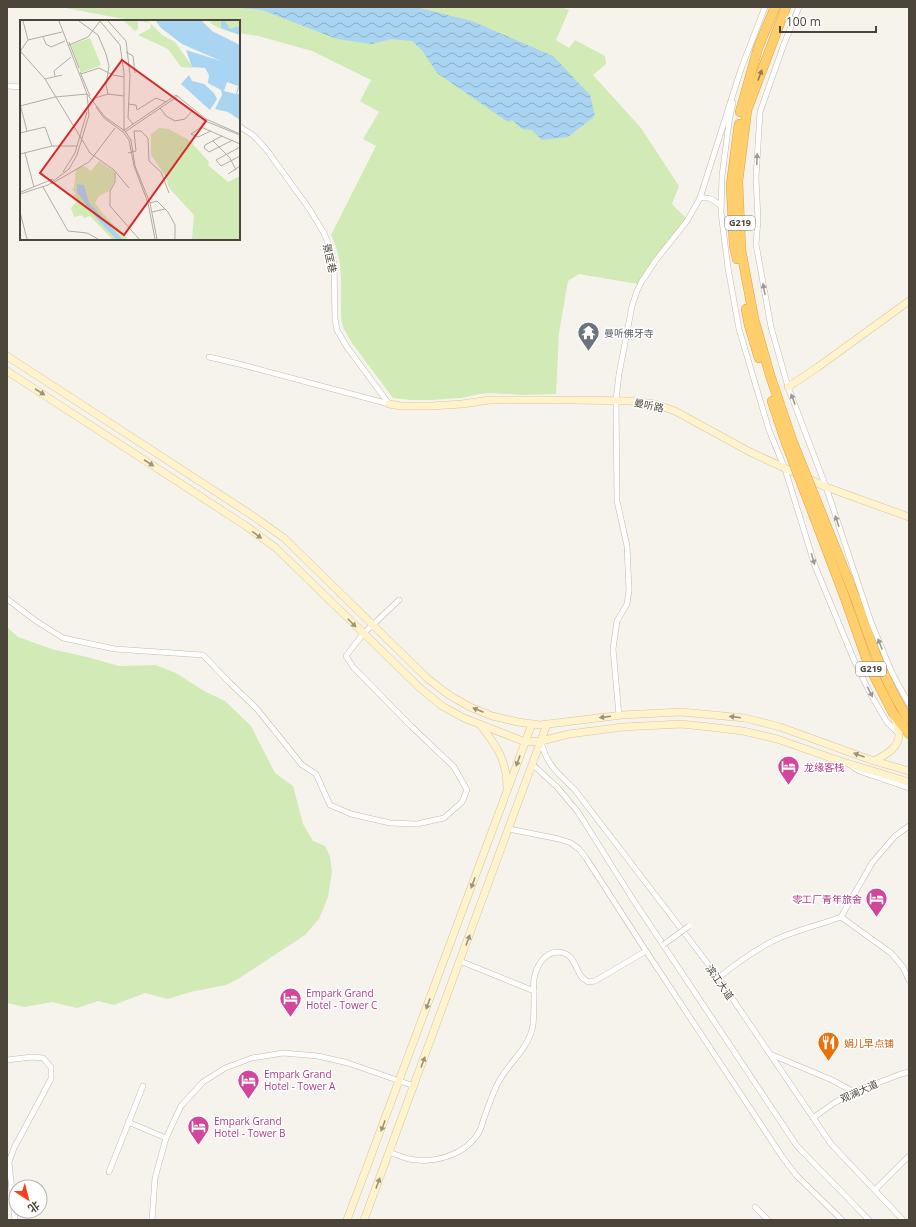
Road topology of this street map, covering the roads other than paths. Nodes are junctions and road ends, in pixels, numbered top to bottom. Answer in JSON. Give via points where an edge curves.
{"nodes":[{"id":1,"x":766,"y":7,"type":"edge"},
{"id":2,"x":775,"y":7,"type":"edge"},
{"id":3,"x":786,"y":7,"type":"edge"},
{"id":4,"x":799,"y":7,"type":"edge"},
{"id":5,"x":741,"y":69,"type":"junction"},
{"id":6,"x":751,"y":73,"type":"junction"},
{"id":7,"x":7,"y":86,"type":"edge"},
{"id":8,"x":20,"y":87,"type":"edge"},
{"id":9,"x":240,"y":127,"type":"edge"},
{"id":10,"x":700,"y":198,"type":"junction"},
{"id":11,"x":721,"y":206,"type":"junction"},
{"id":12,"x":909,"y":301,"type":"edge"},
{"id":13,"x":7,"y":356,"type":"edge"},
{"id":14,"x":209,"y":357,"type":"dead end"},
{"id":15,"x":7,"y":371,"type":"edge"},
{"id":16,"x":788,"y":387,"type":"junction"},
{"id":17,"x":616,"y":400,"type":"junction"},
{"id":18,"x":389,"y":404,"type":"junction"},
{"id":19,"x":788,"y":440,"type":"junction"},
{"id":20,"x":785,"y":469,"type":"junction"},
{"id":21,"x":826,"y":487,"type":"junction"},
{"id":22,"x":909,"y":517,"type":"edge"},
{"id":23,"x":850,"y":598,"type":"junction"},
{"id":24,"x":7,"y":599,"type":"edge"},
{"id":25,"x":399,"y":600,"type":"dead end"},
{"id":26,"x":372,"y":625,"type":"junction"},
{"id":27,"x":363,"y":634,"type":"junction"},
{"id":28,"x":909,"y":704,"type":"edge"},
{"id":29,"x":893,"y":713,"type":"junction"},
{"id":30,"x":619,"y":715,"type":"junction"},
{"id":31,"x":909,"y":720,"type":"edge"},
{"id":32,"x":532,"y":724,"type":"junction"},
{"id":33,"x":547,"y":724,"type":"junction"},
{"id":34,"x":481,"y":725,"type":"junction"},
{"id":35,"x":899,"y":734,"type":"junction"},
{"id":36,"x":909,"y":734,"type":"edge"},
{"id":37,"x":816,"y":739,"type":"junction"},
{"id":38,"x":541,"y":741,"type":"junction"},
{"id":39,"x":525,"y":742,"type":"junction"},
{"id":40,"x":812,"y":751,"type":"junction"},
{"id":41,"x":874,"y":761,"type":"junction"},
{"id":42,"x":533,"y":765,"type":"junction"},
{"id":43,"x":852,"y":765,"type":"junction"},
{"id":44,"x":909,"y":771,"type":"edge"},
{"id":45,"x":909,"y":782,"type":"edge"},
{"id":46,"x":909,"y":788,"type":"edge"},
{"id":47,"x":507,"y":793,"type":"junction"},
{"id":48,"x":909,"y":826,"type":"edge"},
{"id":49,"x":509,"y":829,"type":"junction"},
{"id":50,"x":841,"y":917,"type":"junction"},
{"id":51,"x":689,"y":926,"type":"dead end"},
{"id":52,"x":663,"y":945,"type":"junction"},
{"id":53,"x":646,"y":951,"type":"junction"},
{"id":54,"x":460,"y":961,"type":"junction"},
{"id":55,"x":718,"y":978,"type":"junction"},
{"id":56,"x":909,"y":980,"type":"edge"},
{"id":57,"x":534,"y":991,"type":"junction"},
{"id":58,"x":770,"y":1054,"type":"junction"},
{"id":59,"x":7,"y":1060,"type":"edge"},
{"id":60,"x":909,"y":1072,"type":"edge"},
{"id":61,"x":400,"y":1081,"type":"junction"},
{"id":62,"x":142,"y":1086,"type":"dead end"},
{"id":63,"x":414,"y":1086,"type":"junction"},
{"id":64,"x":854,"y":1092,"type":"junction"},
{"id":65,"x":813,"y":1118,"type":"junction"},
{"id":66,"x":128,"y":1122,"type":"junction"},
{"id":67,"x":166,"y":1138,"type":"junction"},
{"id":68,"x":389,"y":1152,"type":"junction"},
{"id":69,"x":909,"y":1156,"type":"edge"},
{"id":70,"x":8,"y":1162,"type":"edge"},
{"id":71,"x":109,"y":1172,"type":"dead end"},
{"id":72,"x":875,"y":1190,"type":"junction"},
{"id":73,"x":755,"y":1207,"type":"dead end"},
{"id":74,"x":15,"y":1220,"type":"edge"},
{"id":75,"x":152,"y":1220,"type":"edge"},
{"id":76,"x":347,"y":1220,"type":"edge"},
{"id":77,"x":364,"y":1220,"type":"edge"},
{"id":78,"x":768,"y":1220,"type":"edge"},
{"id":79,"x":842,"y":1220,"type":"edge"},
{"id":80,"x":869,"y":1220,"type":"edge"},
{"id":81,"x":903,"y":1220,"type":"edge"}],
"edges":[{"from":1,"to":5,"type":"street"},
{"from":2,"to":6,"type":"highway","number":"G219"},
{"from":19,"to":3,"type":"highway","number":"G219","one_way":true,"via":[[754,319],[741,250],[738,182],[747,110]]},
{"from":16,"to":4,"type":"street","one_way":true,"via":[[771,327],[756,244],[756,178],[760,112]]},
{"from":5,"to":6,"type":"street"},
{"from":5,"to":10,"type":"street"},
{"from":5,"to":11,"type":"street","via":[[729,122]]},
{"from":6,"to":19,"type":"highway","number":"G219","via":[[740,111],[731,185],[734,245],[749,325]]},
{"from":7,"to":8,"type":"street"},
{"from":9,"to":18,"type":"street","name":"景匡巷","via":[[254,136],[266,149],[324,233],[334,264],[337,330]]},
{"from":10,"to":11,"type":"street","via":[[708,197]]},
{"from":10,"to":17,"type":"street","via":[[687,221],[648,271],[637,291],[632,306]]},
{"from":11,"to":20,"type":"street","via":[[728,268],[739,329],[769,430]]},
{"from":12,"to":16,"type":"street"},
{"from":13,"to":26,"type":"street","via":[[284,538]]},
{"from":14,"to":18,"type":"street"},
{"from":15,"to":27,"type":"street","one_way":true,"via":[[276,548]]},
{"from":21,"to":16,"type":"street","one_way":true},
{"from":17,"to":18,"type":"street","name":"曼听路","via":[[490,400],[420,407]]},
{"from":17,"to":20,"type":"street","name":"曼听路","via":[[645,403],[675,411]]},
{"from":17,"to":30,"type":"street","via":[[617,501],[627,546],[629,590],[627,604],[617,621],[613,649]]},
{"from":19,"to":23,"type":"highway","number":"G219","bridge":true},
{"from":20,"to":21,"type":"street","name":"曼听路"},
{"from":20,"to":35,"type":"street","one_way":true,"via":[[815,566],[854,660],[887,722]]},
{"from":21,"to":22,"type":"street","name":"曼听路"},
{"from":28,"to":21,"type":"street","one_way":true,"via":[[892,673],[871,622]]},
{"from":23,"to":29,"type":"highway","number":"G219","via":[[869,666]]},
{"from":23,"to":31,"type":"highway","number":"G219","via":[[895,698]]},
{"from":24,"to":27,"type":"street","via":[[64,638],[115,649],[204,655],[257,709],[302,765],[316,774],[330,805],[351,814],[390,823],[417,824],[444,818],[462,802],[467,790],[454,767],[411,726],[346,656]]},
{"from":25,"to":26,"type":"street"},
{"from":26,"to":27,"type":"street"},
{"from":32,"to":26,"type":"street","one_way":true,"via":[[492,716],[449,695],[428,679]]},
{"from":27,"to":34,"type":"street","via":[[442,706]]},
{"from":29,"to":35,"type":"street"},
{"from":29,"to":36,"type":"highway","number":"G219"},
{"from":30,"to":33,"type":"street","one_way":true},
{"from":37,"to":30,"type":"street","one_way":true,"via":[[745,718],[681,712]]},
{"from":32,"to":33,"type":"street"},
{"from":32,"to":39,"type":"street"},
{"from":33,"to":38,"type":"street"},
{"from":34,"to":39,"type":"street"},
{"from":34,"to":47,"type":"street","via":[[498,748],[507,778]]},
{"from":35,"to":41,"type":"street","via":[[890,752]]},
{"from":37,"to":40,"type":"street"},
{"from":41,"to":37,"type":"street","one_way":true},
{"from":38,"to":39,"type":"street"},
{"from":38,"to":40,"type":"street","via":[[569,734],[615,728],[681,724],[743,730]]},
{"from":38,"to":42,"type":"street"},
{"from":38,"to":55,"type":"street","name":"滨江大道","via":[[543,753],[549,764],[575,790]]},
{"from":39,"to":47,"type":"street","one_way":true},
{"from":40,"to":43,"type":"street"},
{"from":41,"to":44,"type":"street"},
{"from":42,"to":49,"type":"street"},
{"from":42,"to":52,"type":"street","via":[[557,787],[578,812]]},
{"from":43,"to":45,"type":"street"},
{"from":43,"to":46,"type":"street","via":[[859,771]]},
{"from":47,"to":61,"type":"street","one_way":true},
{"from":48,"to":50,"type":"street","via":[[895,836],[872,862]]},
{"from":49,"to":53,"type":"street","via":[[559,839],[579,849]]},
{"from":54,"to":49,"type":"street","one_way":true},
{"from":50,"to":55,"type":"street","via":[[769,943]]},
{"from":50,"to":56,"type":"street","via":[[891,954],[903,967]]},
{"from":51,"to":52,"type":"street","bridge":true},
{"from":52,"to":80,"type":"street","via":[[797,1146]]},
{"from":53,"to":57,"type":"street","via":[[596,981],[588,982],[582,977],[573,959],[564,953],[549,954],[537,969]]},
{"from":53,"to":79,"type":"street","via":[[783,1158],[796,1175]]},
{"from":54,"to":57,"type":"street"},
{"from":63,"to":54,"type":"street","one_way":true},
{"from":55,"to":58,"type":"street","name":"滨江大道"},
{"from":57,"to":68,"type":"street","via":[[532,1027],[526,1043],[502,1075],[479,1132],[470,1143],[458,1153],[426,1161]]},
{"from":58,"to":64,"type":"street"},
{"from":58,"to":65,"type":"street","name":"滨江大道"},
{"from":59,"to":70,"type":"street","via":[[32,1056],[43,1058],[52,1067],[51,1079]]},
{"from":60,"to":64,"type":"street","name":"观澜大道"},
{"from":61,"to":63,"type":"street"},
{"from":61,"to":67,"type":"street","via":[[348,1063],[318,1056],[283,1053],[252,1058],[225,1068],[203,1082],[182,1106]]},
{"from":61,"to":76,"type":"street","one_way":true},
{"from":62,"to":66,"type":"street"},
{"from":63,"to":68,"type":"street"},
{"from":64,"to":65,"type":"street","name":"观澜大道"},
{"from":65,"to":72,"type":"street","name":"滨江大道","via":[[831,1144]]},
{"from":66,"to":67,"type":"street"},
{"from":66,"to":71,"type":"street"},
{"from":67,"to":75,"type":"street","via":[[155,1178]]},
{"from":77,"to":68,"type":"street","one_way":true},
{"from":69,"to":72,"type":"street"},
{"from":70,"to":74,"type":"street"},
{"from":72,"to":81,"type":"street","name":"滨江大道"},
{"from":73,"to":78,"type":"street"}]}
